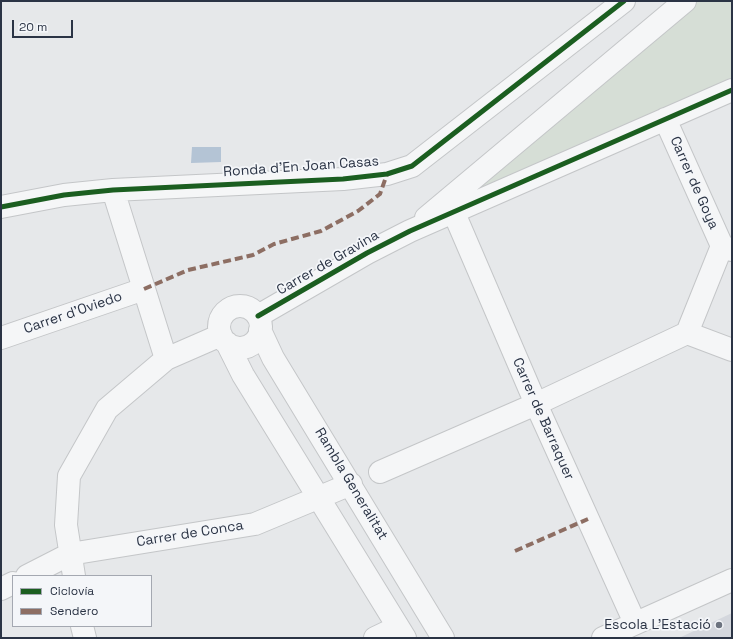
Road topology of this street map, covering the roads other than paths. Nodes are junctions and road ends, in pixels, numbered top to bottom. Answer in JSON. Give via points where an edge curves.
{"nodes":[{"id":1,"x":624,"y":1,"type":"edge"},
{"id":2,"x":685,"y":1,"type":"edge"},
{"id":3,"x":732,"y":90,"type":"edge"},
{"id":4,"x":665,"y":119,"type":"junction"},
{"id":5,"x":113,"y":190,"type":"junction"},
{"id":6,"x":1,"y":207,"type":"edge"},
{"id":7,"x":454,"y":213,"type":"junction"},
{"id":8,"x":410,"y":231,"type":"junction"},
{"id":9,"x":727,"y":248,"type":"edge"},
{"id":10,"x":144,"y":289,"type":"junction"},
{"id":11,"x":259,"y":323,"type":"junction"},
{"id":12,"x":687,"y":333,"type":"junction"},
{"id":13,"x":1,"y":338,"type":"edge"},
{"id":14,"x":224,"y":339,"type":"junction"},
{"id":15,"x":732,"y":350,"type":"edge"},
{"id":16,"x":166,"y":359,"type":"junction"},
{"id":17,"x":536,"y":404,"type":"junction"},
{"id":18,"x":380,"y":472,"type":"dead end"},
{"id":19,"x":351,"y":484,"type":"junction"},
{"id":20,"x":320,"y":498,"type":"junction"},
{"id":21,"x":70,"y":554,"type":"junction"},
{"id":22,"x":29,"y":575,"type":"edge"},
{"id":23,"x":74,"y":575,"type":"edge"},
{"id":24,"x":732,"y":580,"type":"edge"},
{"id":25,"x":12,"y":584,"type":"edge"},
{"id":26,"x":1,"y":590,"type":"edge"},
{"id":27,"x":635,"y":623,"type":"junction"},
{"id":28,"x":82,"y":627,"type":"edge"},
{"id":29,"x":402,"y":633,"type":"edge"},
{"id":30,"x":85,"y":638,"type":"edge"},
{"id":31,"x":375,"y":638,"type":"edge"},
{"id":32,"x":443,"y":638,"type":"edge"},
{"id":33,"x":603,"y":638,"type":"edge"}],
"edges":[{"from":1,"to":5,"type":"street","name":"Ronda d'En Joan Casas","via":[[412,166],[387,174],[343,179]]},
{"from":2,"to":8,"type":"street"},
{"from":3,"to":4,"type":"street"},
{"from":4,"to":7,"type":"street"},
{"from":4,"to":9,"type":"street","name":"Carrer de Goya"},
{"from":5,"to":6,"type":"street","name":"Ronda d'En Joan Casas","via":[[64,195]]},
{"from":5,"to":10,"type":"street"},
{"from":7,"to":8,"type":"street"},
{"from":7,"to":17,"type":"street","name":"Carrer de Barraquer"},
{"from":8,"to":11,"type":"street","name":"Carrer de Gravina","via":[[367,253]]},
{"from":9,"to":12,"type":"street"},
{"from":10,"to":13,"type":"street","name":"Carrer d'Oviedo"},
{"from":10,"to":16,"type":"street"},
{"from":11,"to":14,"type":"street","via":[[256,340],[248,346],[237,347]]},
{"from":11,"to":14,"type":"street","via":[[247,307],[231,308],[220,322]]},
{"from":11,"to":19,"type":"street","name":"Rambla Generalitat","via":[[273,358]]},
{"from":12,"to":15,"type":"street"},
{"from":12,"to":17,"type":"street"},
{"from":14,"to":16,"type":"street"},
{"from":14,"to":20,"type":"street","via":[[243,375]]},
{"from":16,"to":21,"type":"street","via":[[107,409],[69,476],[66,525]]},
{"from":17,"to":18,"type":"street"},
{"from":17,"to":27,"type":"street","name":"Carrer de Barraquer"},
{"from":19,"to":20,"type":"street","name":"Carrer de Conca"},
{"from":19,"to":32,"type":"street","name":"Rambla Generalitat"},
{"from":20,"to":21,"type":"street","name":"Carrer de Conca","via":[[255,524]]},
{"from":20,"to":29,"type":"street"},
{"from":21,"to":22,"type":"street","name":"Carrer de Conca"},
{"from":21,"to":23,"type":"street"},
{"from":24,"to":27,"type":"street"},
{"from":25,"to":26,"type":"street"},
{"from":27,"to":33,"type":"street"},
{"from":28,"to":30,"type":"street"},
{"from":29,"to":31,"type":"street"}]}
